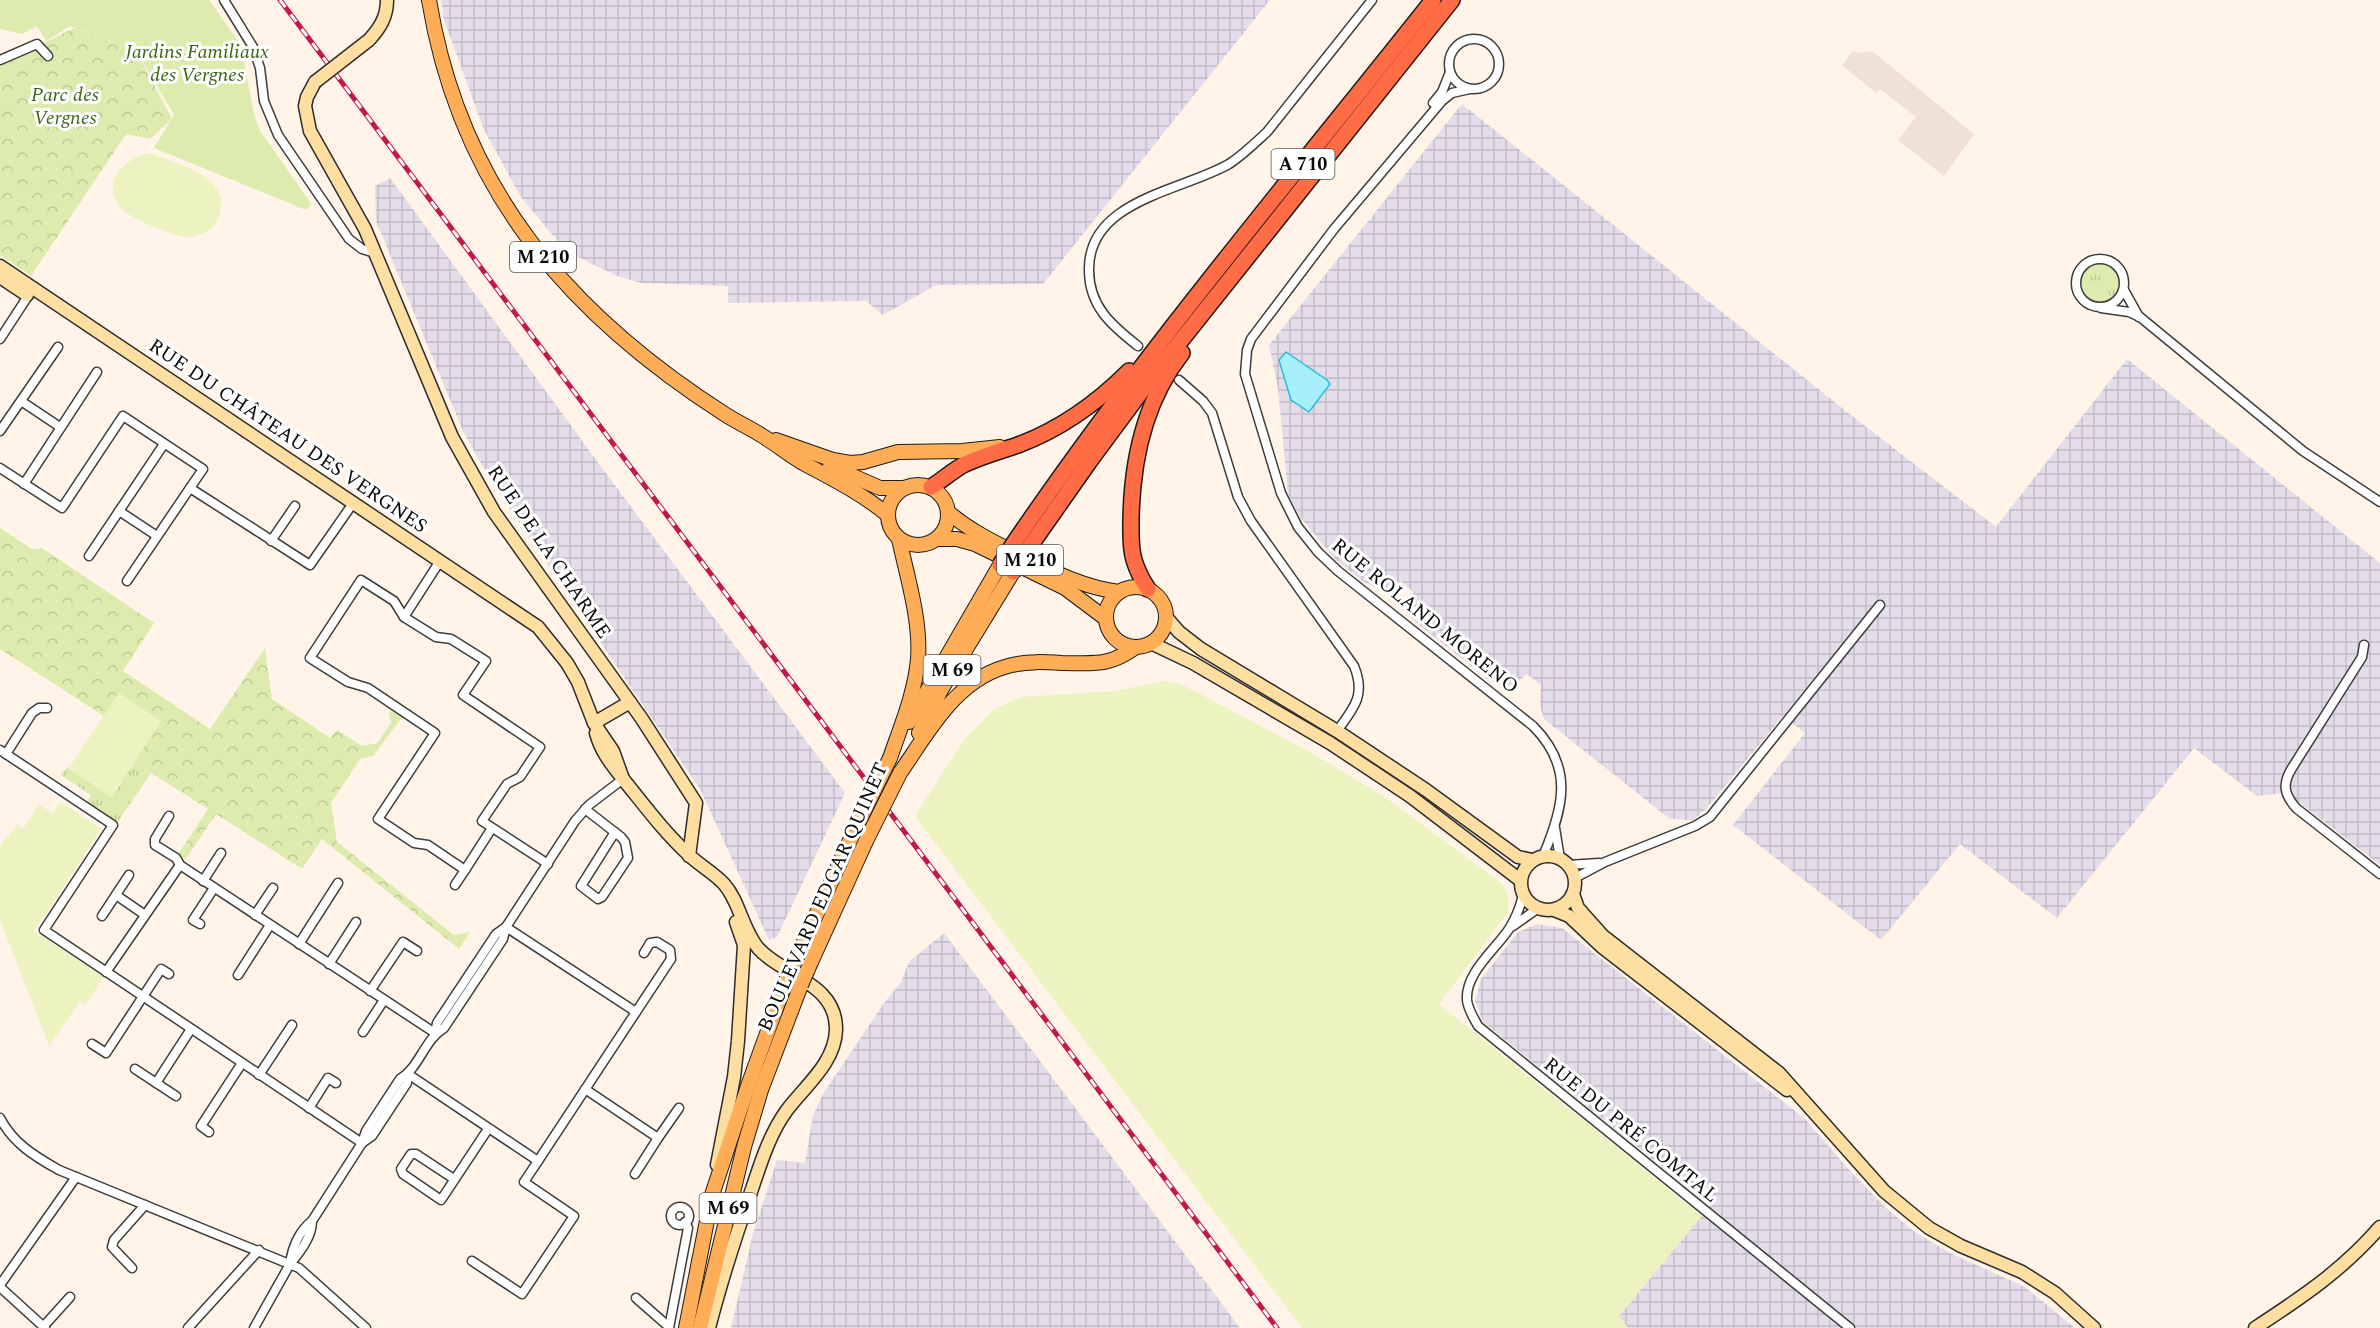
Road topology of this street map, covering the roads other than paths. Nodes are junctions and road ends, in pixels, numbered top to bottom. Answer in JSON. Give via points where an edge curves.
{"nodes":[{"id":1,"x":225,"y":0,"type":"edge"},
{"id":2,"x":387,"y":0,"type":"edge"},
{"id":3,"x":429,"y":0,"type":"edge"},
{"id":4,"x":1372,"y":0,"type":"edge"},
{"id":5,"x":1433,"y":0,"type":"edge"},
{"id":6,"x":1452,"y":0,"type":"edge"},
{"id":7,"x":48,"y":56,"type":"dead end"},
{"id":8,"x":0,"y":60,"type":"edge"},
{"id":9,"x":1450,"y":72,"type":"junction"},
{"id":10,"x":1470,"y":89,"type":"junction"},
{"id":11,"x":1419,"y":127,"type":"junction"},
{"id":12,"x":375,"y":253,"type":"junction"},
{"id":13,"x":1249,"y":254,"type":"junction"},
{"id":14,"x":0,"y":266,"type":"edge"},
{"id":15,"x":0,"y":277,"type":"edge"},
{"id":16,"x":2124,"y":290,"type":"junction"},
{"id":17,"x":28,"y":296,"type":"junction"},
{"id":18,"x":2101,"y":308,"type":"junction"},
{"id":19,"x":2139,"y":317,"type":"junction"},
{"id":20,"x":1172,"y":329,"type":"junction"},
{"id":21,"x":0,"y":339,"type":"edge"},
{"id":22,"x":1138,"y":346,"type":"dead end"},
{"id":23,"x":58,"y":347,"type":"dead end"},
{"id":24,"x":96,"y":372,"type":"dead end"},
{"id":25,"x":1179,"y":380,"type":"dead end"},
{"id":26,"x":21,"y":401,"type":"junction"},
{"id":27,"x":60,"y":426,"type":"junction"},
{"id":28,"x":0,"y":431,"type":"edge"},
{"id":29,"x":762,"y":436,"type":"junction"},
{"id":30,"x":164,"y":444,"type":"junction"},
{"id":31,"x":1019,"y":445,"type":"junction"},
{"id":32,"x":0,"y":468,"type":"edge"},
{"id":33,"x":24,"y":484,"type":"junction"},
{"id":34,"x":931,"y":487,"type":"junction"},
{"id":35,"x":190,"y":488,"type":"junction"},
{"id":36,"x":904,"y":488,"type":"junction"},
{"id":37,"x":2380,"y":502,"type":"edge"},
{"id":38,"x":295,"y":506,"type":"dead end"},
{"id":39,"x":349,"y":508,"type":"junction"},
{"id":40,"x":119,"y":511,"type":"junction"},
{"id":41,"x":948,"y":512,"type":"junction"},
{"id":42,"x":888,"y":515,"type":"junction"},
{"id":43,"x":158,"y":536,"type":"junction"},
{"id":44,"x":937,"y":538,"type":"junction"},
{"id":45,"x":899,"y":539,"type":"junction"},
{"id":46,"x":272,"y":541,"type":"junction"},
{"id":47,"x":1021,"y":546,"type":"junction"},
{"id":48,"x":89,"y":556,"type":"dead end"},
{"id":49,"x":439,"y":564,"type":"junction"},
{"id":50,"x":1006,"y":568,"type":"junction"},
{"id":51,"x":127,"y":581,"type":"dead end"},
{"id":52,"x":1148,"y":589,"type":"junction"},
{"id":53,"x":1119,"y":592,"type":"junction"},
{"id":54,"x":1880,"y":605,"type":"dead end"},
{"id":55,"x":404,"y":617,"type":"junction"},
{"id":56,"x":1166,"y":617,"type":"junction"},
{"id":57,"x":1105,"y":618,"type":"junction"},
{"id":58,"x":1151,"y":643,"type":"junction"},
{"id":59,"x":2364,"y":645,"type":"dead end"},
{"id":60,"x":1136,"y":647,"type":"junction"},
{"id":61,"x":630,"y":702,"type":"junction"},
{"id":62,"x":47,"y":708,"type":"dead end"},
{"id":63,"x":594,"y":723,"type":"junction"},
{"id":64,"x":1337,"y":731,"type":"junction"},
{"id":65,"x":3,"y":752,"type":"edge"},
{"id":66,"x":890,"y":758,"type":"junction"},
{"id":67,"x":900,"y":773,"type":"junction"},
{"id":68,"x":623,"y":780,"type":"junction"},
{"id":69,"x":585,"y":809,"type":"junction"},
{"id":70,"x":170,"y":816,"type":"dead end"},
{"id":71,"x":492,"y":828,"type":"junction"},
{"id":72,"x":1555,"y":828,"type":"junction"},
{"id":73,"x":615,"y":832,"type":"junction"},
{"id":74,"x":221,"y":854,"type":"dead end"},
{"id":75,"x":689,"y":856,"type":"junction"},
{"id":76,"x":1537,"y":858,"type":"junction"},
{"id":77,"x":1564,"y":862,"type":"junction"},
{"id":78,"x":1605,"y":862,"type":"junction"},
{"id":79,"x":548,"y":864,"type":"junction"},
{"id":80,"x":180,"y":865,"type":"junction"},
{"id":81,"x":465,"y":870,"type":"junction"},
{"id":82,"x":710,"y":874,"type":"junction"},
{"id":83,"x":2380,"y":874,"type":"edge"},
{"id":84,"x":129,"y":875,"type":"dead end"},
{"id":85,"x":1575,"y":878,"type":"junction"},
{"id":86,"x":203,"y":880,"type":"junction"},
{"id":87,"x":1520,"y":880,"type":"junction"},
{"id":88,"x":338,"y":883,"type":"dead end"},
{"id":89,"x":455,"y":885,"type":"dead end"},
{"id":90,"x":214,"y":888,"type":"junction"},
{"id":91,"x":273,"y":888,"type":"dead end"},
{"id":92,"x":1573,"y":894,"type":"junction"},
{"id":93,"x":116,"y":895,"type":"junction"},
{"id":94,"x":1523,"y":895,"type":"junction"},
{"id":95,"x":1538,"y":909,"type":"junction"},
{"id":96,"x":1554,"y":910,"type":"junction"},
{"id":97,"x":146,"y":915,"type":"junction"},
{"id":98,"x":255,"y":915,"type":"junction"},
{"id":99,"x":102,"y":916,"type":"dead end"},
{"id":100,"x":356,"y":922,"type":"dead end"},
{"id":101,"x":200,"y":924,"type":"dead end"},
{"id":102,"x":270,"y":925,"type":"junction"},
{"id":103,"x":506,"y":927,"type":"junction"},
{"id":104,"x":1508,"y":931,"type":"junction"},
{"id":105,"x":299,"y":944,"type":"junction"},
{"id":106,"x":417,"y":951,"type":"dead end"},
{"id":107,"x":644,"y":953,"type":"dead end"},
{"id":108,"x":329,"y":964,"type":"junction"},
{"id":109,"x":106,"y":972,"type":"junction"},
{"id":110,"x":169,"y":974,"type":"dead end"},
{"id":111,"x":238,"y":975,"type":"dead end"},
{"id":112,"x":370,"y":991,"type":"junction"},
{"id":113,"x":143,"y":997,"type":"junction"},
{"id":114,"x":384,"y":1000,"type":"junction"},
{"id":115,"x":636,"y":1012,"type":"junction"},
{"id":116,"x":292,"y":1025,"type":"dead end"},
{"id":117,"x":191,"y":1029,"type":"junction"},
{"id":118,"x":363,"y":1032,"type":"dead end"},
{"id":119,"x":435,"y":1033,"type":"junction"},
{"id":120,"x":92,"y":1044,"type":"dead end"},
{"id":121,"x":242,"y":1063,"type":"junction"},
{"id":122,"x":135,"y":1069,"type":"dead end"},
{"id":123,"x":408,"y":1074,"type":"junction"},
{"id":124,"x":260,"y":1075,"type":"junction"},
{"id":125,"x":156,"y":1083,"type":"junction"},
{"id":126,"x":336,"y":1083,"type":"dead end"},
{"id":127,"x":585,"y":1089,"type":"junction"},
{"id":128,"x":176,"y":1096,"type":"dead end"},
{"id":129,"x":309,"y":1108,"type":"junction"},
{"id":130,"x":678,"y":1108,"type":"dead end"},
{"id":131,"x":1814,"y":1111,"type":"junction"},
{"id":132,"x":0,"y":1118,"type":"edge"},
{"id":133,"x":488,"y":1129,"type":"junction"},
{"id":134,"x":3,"y":1130,"type":"edge"},
{"id":135,"x":209,"y":1132,"type":"dead end"},
{"id":136,"x":658,"y":1138,"type":"junction"},
{"id":137,"x":362,"y":1143,"type":"junction"},
{"id":138,"x":538,"y":1161,"type":"junction"},
{"id":139,"x":635,"y":1174,"type":"dead end"},
{"id":140,"x":76,"y":1177,"type":"junction"},
{"id":141,"x":454,"y":1179,"type":"junction"},
{"id":142,"x":712,"y":1195,"type":"junction"},
{"id":143,"x":145,"y":1205,"type":"junction"},
{"id":144,"x":685,"y":1222,"type":"dead end"},
{"id":145,"x":2380,"y":1227,"type":"edge"},
{"id":146,"x":259,"y":1250,"type":"junction"},
{"id":147,"x":472,"y":1261,"type":"dead end"},
{"id":148,"x":290,"y":1264,"type":"junction"},
{"id":149,"x":132,"y":1268,"type":"dead end"},
{"id":150,"x":0,"y":1286,"type":"edge"},
{"id":151,"x":70,"y":1297,"type":"dead end"},
{"id":152,"x":636,"y":1298,"type":"dead end"},
{"id":153,"x":44,"y":1327,"type":"edge"},
{"id":154,"x":188,"y":1328,"type":"edge"},
{"id":155,"x":254,"y":1328,"type":"edge"},
{"id":156,"x":366,"y":1328,"type":"edge"},
{"id":157,"x":669,"y":1328,"type":"edge"},
{"id":158,"x":686,"y":1328,"type":"edge"},
{"id":159,"x":700,"y":1328,"type":"edge"},
{"id":160,"x":709,"y":1328,"type":"edge"},
{"id":161,"x":1850,"y":1328,"type":"edge"},
{"id":162,"x":2094,"y":1328,"type":"edge"},
{"id":163,"x":2255,"y":1328,"type":"edge"}],
"edges":[{"from":1,"to":12,"type":"street","via":[[253,47],[264,101],[278,135],[350,239]]},
{"from":2,"to":12,"type":"main road","name":"RUE DE LA CHARME","bridge":true,"via":[[381,26],[315,82],[307,97],[305,113],[310,131]]},
{"from":3,"to":29,"type":"main road","number":"M 210","via":[[441,60],[464,127],[487,176],[530,240],[574,293],[639,354],[680,385]]},
{"from":4,"to":22,"type":"street","via":[[1250,148],[1201,178],[1126,209],[1099,234],[1089,262],[1091,291],[1112,326]]},
{"from":5,"to":20,"type":"highway","number":"A 710"},
{"from":6,"to":13,"type":"highway","number":"A 710"},
{"from":7,"to":8,"type":"street","via":[[37,44]]},
{"from":9,"to":10,"type":"street","via":[[1457,83]]},
{"from":9,"to":10,"type":"street","via":[[1449,58],[1462,41],[1476,38],[1490,44],[1498,56],[1496,78],[1485,86]]},
{"from":9,"to":11,"type":"street"},
{"from":10,"to":11,"type":"street","via":[[1447,96]]},
{"from":11,"to":72,"type":"street","name":"RUE ROLAND MORENO","via":[[1259,328],[1247,350],[1245,374],[1281,493],[1298,527],[1338,571],[1545,738],[1558,761],[1561,778]]},
{"from":12,"to":61,"type":"main road","name":"RUE DE LA CHARME","via":[[452,438],[494,512]]},
{"from":13,"to":47,"type":"highway","number":"A 710"},
{"from":13,"to":52,"type":"highway","via":[[1179,357],[1147,416],[1134,475],[1131,536],[1133,558]]},
{"from":14,"to":49,"type":"main road","name":"RUE DU CHÂTEAU DES VERGNES"},
{"from":15,"to":17,"type":"main road","name":"RUE DU CHÂTEAU DES VERGNES"},
{"from":16,"to":18,"type":"street","via":[[2115,303]]},
{"from":16,"to":18,"type":"street","via":[[2123,274],[2114,263],[2101,259],[2087,263],[2078,274],[2077,288],[2085,303]]},
{"from":16,"to":19,"type":"street"},
{"from":17,"to":21,"type":"street"},
{"from":17,"to":39,"type":"main road","name":"RUE DU CHÂTEAU DES VERGNES"},
{"from":18,"to":19,"type":"street"},
{"from":19,"to":37,"type":"street","via":[[2303,451]]},
{"from":20,"to":31,"type":"highway","via":[[1078,415]]},
{"from":20,"to":47,"type":"highway","number":"A 710","via":[[1096,427]]},
{"from":23,"to":26,"type":"street"},
{"from":24,"to":27,"type":"street"},
{"from":25,"to":64,"type":"street","via":[[1212,413],[1238,496],[1251,521],[1354,666],[1360,694]]},
{"from":26,"to":27,"type":"street"},
{"from":26,"to":28,"type":"street"},
{"from":27,"to":33,"type":"street"},
{"from":29,"to":31,"type":"main road","via":[[850,463],[898,452]]},
{"from":29,"to":36,"type":"main road","number":"M 210","via":[[880,488]]},
{"from":29,"to":42,"type":"main road","number":"M 210","via":[[856,491]]},
{"from":30,"to":33,"type":"street","via":[[123,416],[62,508]]},
{"from":30,"to":35,"type":"street","via":[[203,469]]},
{"from":30,"to":40,"type":"street"},
{"from":31,"to":34,"type":"highway","via":[[970,461]]},
{"from":32,"to":33,"type":"street"},
{"from":34,"to":36,"type":"main road","via":[[922,484]]},
{"from":34,"to":41,"type":"main road","via":[[943,497]]},
{"from":35,"to":43,"type":"street"},
{"from":35,"to":46,"type":"street"},
{"from":36,"to":42,"type":"main road","via":[[892,499]]},
{"from":38,"to":46,"type":"street"},
{"from":39,"to":46,"type":"street","via":[[310,565]]},
{"from":39,"to":49,"type":"main road","name":"RUE DU CHÂTEAU DES VERGNES"},
{"from":40,"to":43,"type":"street"},
{"from":40,"to":48,"type":"street"},
{"from":41,"to":44,"type":"main road","via":[[948,522]]},
{"from":41,"to":53,"type":"main road","number":"M 210","via":[[966,528],[1070,580]]},
{"from":42,"to":45,"type":"main road"},
{"from":43,"to":51,"type":"street"},
{"from":44,"to":45,"type":"main road","via":[[918,545]]},
{"from":44,"to":57,"type":"main road","number":"M 210","via":[[975,544],[1065,588]]},
{"from":45,"to":66,"type":"main road","via":[[919,645],[907,707]]},
{"from":47,"to":50,"type":"highway","number":"A 710","bridge":true},
{"from":49,"to":55,"type":"street"},
{"from":49,"to":63,"type":"main road","name":"RUE DU CHÂTEAU DES VERGNES","via":[[551,642],[578,682]]},
{"from":50,"to":66,"type":"main road","number":"M 69","via":[[937,672]]},
{"from":50,"to":67,"type":"main road","name":"BOULEVARD EDGAR QUINET","number":"M 69"},
{"from":52,"to":53,"type":"main road","via":[[1128,587]]},
{"from":52,"to":56,"type":"main road","via":[[1161,600]]},
{"from":53,"to":57,"type":"main road"},
{"from":54,"to":78,"type":"street","via":[[1710,817]]},
{"from":55,"to":71,"type":"street","via":[[436,638],[451,639],[486,661],[464,695],[540,747],[520,777],[507,784],[482,821]]},
{"from":55,"to":81,"type":"street","via":[[394,601],[361,580],[310,658],[348,682],[368,688],[435,733],[378,819]]},
{"from":56,"to":58,"type":"main road","via":[[1164,627]]},
{"from":56,"to":64,"type":"main road","via":[[1201,649]]},
{"from":57,"to":60,"type":"main road","via":[[1118,642]]},
{"from":58,"to":60,"type":"main road"},
{"from":58,"to":87,"type":"main road","via":[[1193,663],[1330,743],[1410,796]]},
{"from":59,"to":83,"type":"street","via":[[2362,657],[2286,778],[2285,787],[2287,798],[2296,808]]},
{"from":60,"to":67,"type":"main road","via":[[1106,663],[1010,665],[971,683],[954,698]]},
{"from":61,"to":63,"type":"main road"},
{"from":61,"to":75,"type":"main road","name":"RUE DE LA CHARME","via":[[696,802]]},
{"from":62,"to":65,"type":"street","via":[[32,713]]},
{"from":63,"to":68,"type":"main road","name":"RUE DU CHÂTEAU DES VERGNES","via":[[613,751]]},
{"from":64,"to":76,"type":"main road","via":[[1518,857]]},
{"from":65,"to":109,"type":"street","via":[[112,825],[44,930]]},
{"from":66,"to":142,"type":"main road","name":"BOULEVARD EDGAR QUINET","number":"M 69","bridge":true,"via":[[787,978]]},
{"from":67,"to":159,"type":"main road","name":"BOULEVARD EDGAR QUINET","number":"M 69","bridge":true,"via":[[811,962],[761,1090]]},
{"from":68,"to":69,"type":"street"},
{"from":68,"to":75,"type":"main road","via":[[658,825]]},
{"from":69,"to":73,"type":"street"},
{"from":69,"to":79,"type":"street"},
{"from":70,"to":80,"type":"street","via":[[155,845]]},
{"from":71,"to":79,"type":"street"},
{"from":71,"to":81,"type":"street"},
{"from":72,"to":76,"type":"street"},
{"from":72,"to":77,"type":"street"},
{"from":73,"to":73,"type":"street","via":[[625,842],[628,858],[598,899],[581,886]]},
{"from":74,"to":86,"type":"street"},
{"from":75,"to":82,"type":"main road"},
{"from":76,"to":77,"type":"main road"},
{"from":76,"to":87,"type":"main road","via":[[1526,866]]},
{"from":77,"to":78,"type":"street"},
{"from":77,"to":85,"type":"main road"},
{"from":78,"to":85,"type":"street"},
{"from":79,"to":103,"type":"street"},
{"from":80,"to":86,"type":"street"},
{"from":80,"to":97,"type":"street"},
{"from":81,"to":89,"type":"street"},
{"from":82,"to":142,"type":"main road","via":[[732,909],[744,945],[734,1077]]},
{"from":82,"to":160,"type":"main road","via":[[724,884],[760,950],[820,991],[832,1009],[836,1030],[822,1069],[775,1129],[739,1226]]},
{"from":84,"to":93,"type":"street"},
{"from":85,"to":92,"type":"main road"},
{"from":86,"to":90,"type":"street"},
{"from":87,"to":94,"type":"main road"},
{"from":88,"to":105,"type":"street"},
{"from":90,"to":98,"type":"street"},
{"from":90,"to":101,"type":"street","via":[[193,920]]},
{"from":91,"to":98,"type":"street"},
{"from":92,"to":96,"type":"main road"},
{"from":92,"to":131,"type":"main road","via":[[1578,908],[1603,936],[1779,1073]]},
{"from":93,"to":97,"type":"street"},
{"from":93,"to":99,"type":"street"},
{"from":94,"to":95,"type":"main road"},
{"from":94,"to":104,"type":"street","name":"RUE DU PRÉ COMTAL"},
{"from":95,"to":96,"type":"main road"},
{"from":95,"to":104,"type":"street","name":"RUE DU PRÉ COMTAL"},
{"from":96,"to":131,"type":"main road","via":[[1569,916],[1607,951]]},
{"from":97,"to":109,"type":"street"},
{"from":98,"to":102,"type":"street"},
{"from":100,"to":108,"type":"street"},
{"from":102,"to":105,"type":"street"},
{"from":102,"to":111,"type":"street"},
{"from":103,"to":115,"type":"street"},
{"from":103,"to":119,"type":"street","via":[[503,939],[444,1028]]},
{"from":104,"to":161,"type":"street","name":"RUE DU PRÉ COMTAL","via":[[1468,988],[1467,1000],[1478,1026]]},
{"from":105,"to":108,"type":"street"},
{"from":106,"to":112,"type":"street","via":[[403,942]]},
{"from":107,"to":115,"type":"street","via":[[651,943],[657,942],[670,951],[671,959]]},
{"from":108,"to":112,"type":"street"},
{"from":109,"to":113,"type":"street"},
{"from":110,"to":113,"type":"street","via":[[161,969]]},
{"from":112,"to":114,"type":"street"},
{"from":113,"to":117,"type":"street"},
{"from":113,"to":120,"type":"street","via":[[106,1053]]},
{"from":114,"to":118,"type":"street"},
{"from":114,"to":119,"type":"street"},
{"from":115,"to":127,"type":"street"},
{"from":116,"to":124,"type":"street"},
{"from":117,"to":121,"type":"street"},
{"from":117,"to":125,"type":"street"},
{"from":119,"to":123,"type":"street"},
{"from":121,"to":124,"type":"street"},
{"from":121,"to":135,"type":"street","via":[[201,1126]]},
{"from":122,"to":125,"type":"street"},
{"from":123,"to":133,"type":"street"},
{"from":123,"to":137,"type":"street","via":[[400,1078]]},
{"from":124,"to":129,"type":"street"},
{"from":125,"to":128,"type":"street"},
{"from":126,"to":129,"type":"street","via":[[328,1078]]},
{"from":127,"to":136,"type":"street"},
{"from":127,"to":138,"type":"street"},
{"from":129,"to":137,"type":"street"},
{"from":130,"to":136,"type":"street"},
{"from":131,"to":162,"type":"main road","via":[[1884,1191],[1929,1228],[2022,1272],[2055,1293]]},
{"from":132,"to":134,"type":"street"},
{"from":133,"to":138,"type":"street"},
{"from":133,"to":141,"type":"street"},
{"from":134,"to":140,"type":"street","via":[[33,1156]]},
{"from":136,"to":139,"type":"street"},
{"from":137,"to":148,"type":"street","via":[[305,1227],[291,1251]]},
{"from":138,"to":147,"type":"street","via":[[524,1182],[574,1216],[522,1294]]},
{"from":140,"to":143,"type":"street"},
{"from":140,"to":150,"type":"street"},
{"from":141,"to":141,"type":"street","via":[[441,1200],[401,1169],[411,1154],[416,1154]]},
{"from":142,"to":158,"type":"main road","name":"BOULEVARD EDGAR QUINET","number":"M 69"},
{"from":143,"to":146,"type":"street"},
{"from":143,"to":149,"type":"street","via":[[111,1247]]},
{"from":144,"to":157,"type":"street","via":[[688,1228]]},
{"from":145,"to":163,"type":"main road","via":[[2311,1292]]},
{"from":146,"to":148,"type":"street"},
{"from":146,"to":154,"type":"street"},
{"from":148,"to":155,"type":"street"},
{"from":148,"to":156,"type":"street"},
{"from":150,"to":153,"type":"street"},
{"from":151,"to":153,"type":"street"},
{"from":152,"to":157,"type":"street"}]}
